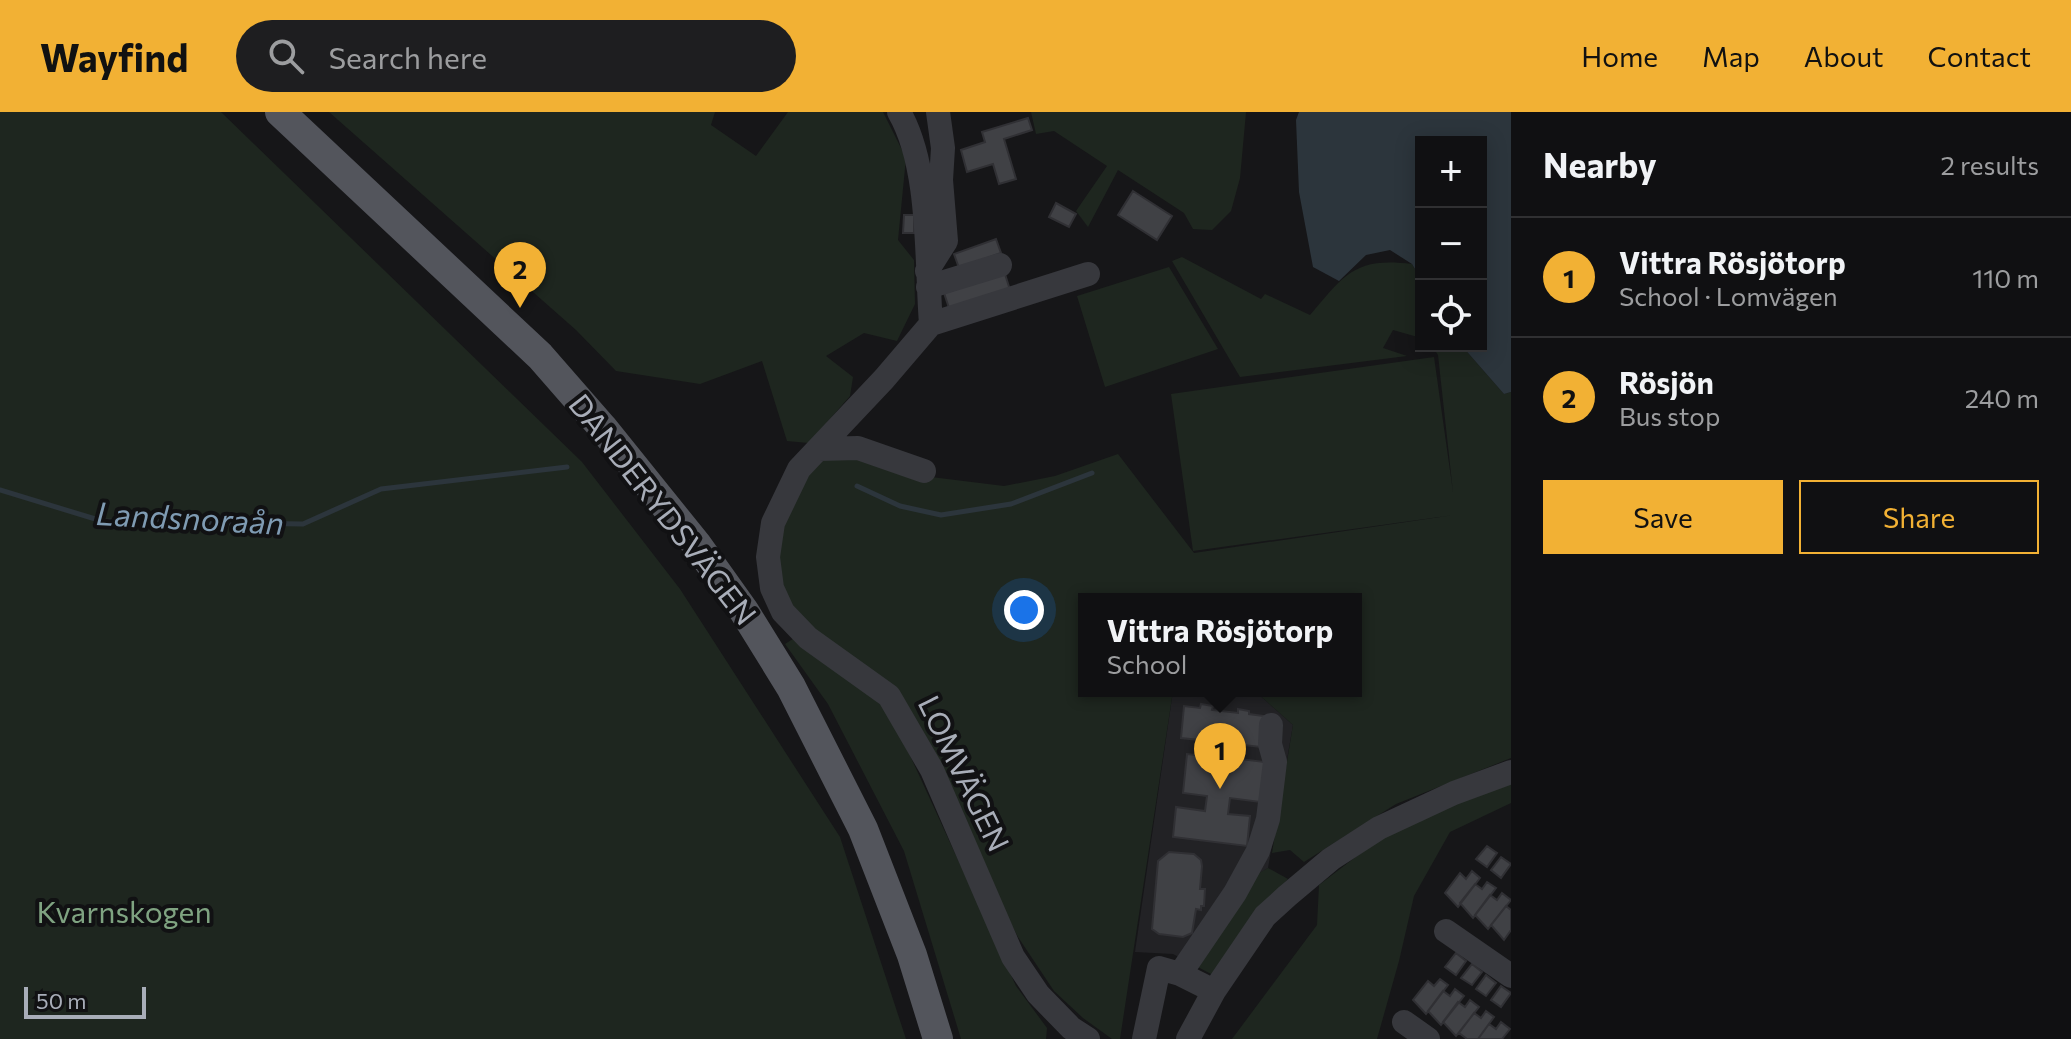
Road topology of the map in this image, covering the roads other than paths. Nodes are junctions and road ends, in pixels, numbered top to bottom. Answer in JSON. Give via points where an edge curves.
{"nodes":[{"id":1,"x":280,"y":112,"type":"edge"},
{"id":2,"x":899,"y":112,"type":"edge"},
{"id":3,"x":938,"y":112,"type":"edge"},
{"id":4,"x":932,"y":182,"type":"junction"},
{"id":5,"x":1000,"y":265,"type":"dead end"},
{"id":6,"x":1088,"y":274,"type":"dead end"},
{"id":7,"x":928,"y":279,"type":"junction"},
{"id":8,"x":931,"y":324,"type":"junction"},
{"id":9,"x":818,"y":449,"type":"junction"},
{"id":10,"x":924,"y":471,"type":"dead end"},
{"id":11,"x":1271,"y":725,"type":"dead end"},
{"id":12,"x":1511,"y":772,"type":"edge"},
{"id":13,"x":1446,"y":931,"type":"dead end"},
{"id":14,"x":1180,"y":974,"type":"junction"},
{"id":15,"x":1511,"y":976,"type":"edge"},
{"id":16,"x":1214,"y":991,"type":"junction"},
{"id":17,"x":1404,"y":1022,"type":"dead end"},
{"id":18,"x":938,"y":1039,"type":"edge"},
{"id":19,"x":1088,"y":1039,"type":"edge"},
{"id":20,"x":1144,"y":1039,"type":"edge"},
{"id":21,"x":1188,"y":1039,"type":"edge"},
{"id":22,"x":1428,"y":1039,"type":"edge"}],
"edges":[{"from":1,"to":18,"type":"main road","name":"DANDERYDSVÄGEN","via":[[540,356],[697,545],[744,611],[791,687],[863,829]]},
{"from":2,"to":4,"type":"street"},
{"from":3,"to":4,"type":"street","via":[[943,148]]},
{"from":4,"to":7,"type":"street"},
{"from":5,"to":7,"type":"street"},
{"from":6,"to":8,"type":"street"},
{"from":7,"to":8,"type":"street"},
{"from":8,"to":9,"type":"street","name":"LOMVÄGEN"},
{"from":9,"to":10,"type":"street","via":[[858,448]]},
{"from":9,"to":19,"type":"street","name":"LOMVÄGEN","via":[[799,469],[773,523],[768,557],[772,588],[783,612],[808,638],[889,696],[932,770],[1013,957],[1038,994]]},
{"from":11,"to":14,"type":"street","via":[[1275,762],[1258,851]]},
{"from":12,"to":16,"type":"street","via":[[1379,828],[1331,859],[1265,916]]},
{"from":13,"to":15,"type":"street"},
{"from":14,"to":16,"type":"street"},
{"from":14,"to":20,"type":"street","via":[[1159,968]]},
{"from":16,"to":21,"type":"street"},
{"from":17,"to":22,"type":"street"}]}
